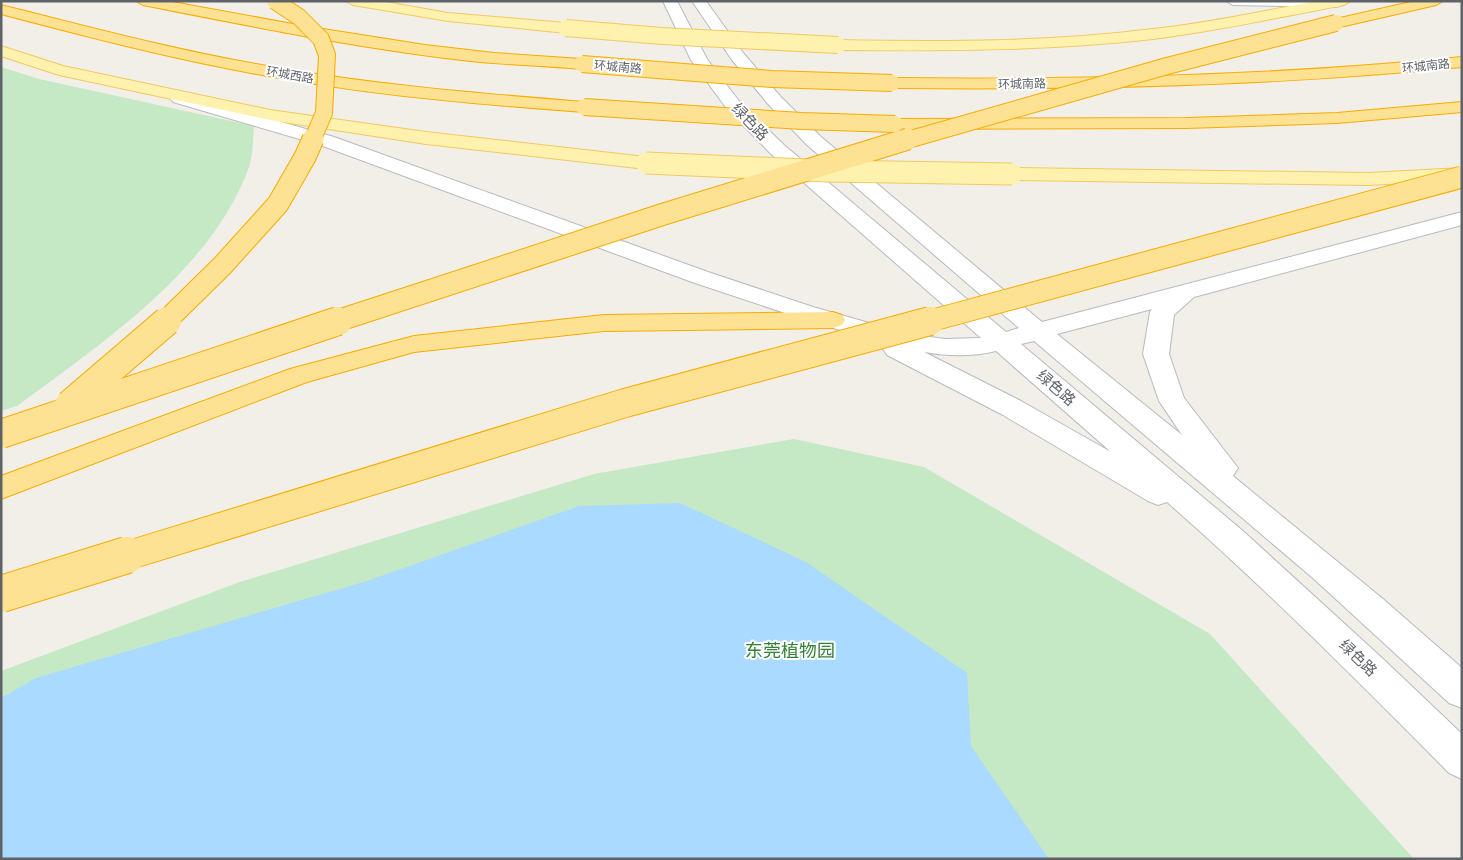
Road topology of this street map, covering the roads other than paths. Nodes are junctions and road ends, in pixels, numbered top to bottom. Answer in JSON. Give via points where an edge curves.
{"nodes":[{"id":1,"x":144,"y":1,"type":"edge"},
{"id":2,"x":275,"y":1,"type":"edge"},
{"id":3,"x":353,"y":1,"type":"edge"},
{"id":4,"x":670,"y":1,"type":"edge"},
{"id":5,"x":699,"y":1,"type":"edge"},
{"id":6,"x":1233,"y":1,"type":"edge"},
{"id":7,"x":1436,"y":1,"type":"edge"},
{"id":8,"x":1,"y":9,"type":"edge"},
{"id":9,"x":1338,"y":9,"type":"edge"},
{"id":10,"x":1,"y":51,"type":"edge"},
{"id":11,"x":1462,"y":62,"type":"edge"},
{"id":12,"x":166,"y":94,"type":"junction"},
{"id":13,"x":1462,"y":107,"type":"edge"},
{"id":14,"x":1462,"y":175,"type":"edge"},
{"id":15,"x":1462,"y":218,"type":"edge"},
{"id":16,"x":1188,"y":291,"type":"junction"},
{"id":17,"x":833,"y":320,"type":"junction"},
{"id":18,"x":1039,"y":331,"type":"junction"},
{"id":19,"x":1001,"y":341,"type":"junction"},
{"id":20,"x":1,"y":434,"type":"edge"},
{"id":21,"x":1,"y":450,"type":"edge"},
{"id":22,"x":1,"y":488,"type":"edge"},
{"id":23,"x":1270,"y":522,"type":"junction"},
{"id":24,"x":1232,"y":540,"type":"junction"},
{"id":25,"x":1,"y":594,"type":"edge"},
{"id":26,"x":1462,"y":691,"type":"edge"},
{"id":27,"x":1462,"y":760,"type":"edge"}],
"edges":[{"from":1,"to":11,"type":"highway","name":"环城南路","bridge":true,"via":[[364,41],[467,55],[772,79],[1011,85],[1282,77]]},
{"from":2,"to":21,"type":"highway","bridge":true,"via":[[299,17],[321,39],[327,55],[324,113],[305,157],[278,204],[222,266],[158,328],[71,404]]},
{"from":3,"to":9,"type":"main road","bridge":true,"via":[[448,17],[662,36],[928,47],[1008,45],[1154,34]]},
{"from":4,"to":19,"type":"main road","name":"绿色路","via":[[699,60],[733,105],[776,149]]},
{"from":5,"to":18,"type":"main road","via":[[738,57],[813,140]]},
{"from":6,"to":9,"type":"main road"},
{"from":7,"to":9,"type":"highway"},
{"from":8,"to":13,"type":"highway","name":"环城西路","bridge":true,"via":[[190,55],[320,80],[458,98],[584,107],[895,124],[1186,123],[1337,118]]},
{"from":9,"to":20,"type":"highway","bridge":true,"via":[[1214,52],[871,149],[639,221]]},
{"from":10,"to":12,"type":"main road","via":[[60,70]]},
{"from":12,"to":14,"type":"main road","bridge":true,"via":[[347,127],[646,163],[828,171],[1012,174],[1368,179]]},
{"from":12,"to":17,"type":"main road","via":[[327,142],[700,277]]},
{"from":14,"to":25,"type":"highway","bridge":true,"via":[[625,403]]},
{"from":15,"to":16,"type":"main road"},
{"from":16,"to":18,"type":"main road"},
{"from":16,"to":23,"type":"main road","via":[[1162,312],[1156,354],[1172,401]]},
{"from":17,"to":19,"type":"main road","via":[[926,345],[984,346]]},
{"from":17,"to":22,"type":"highway","via":[[604,323],[414,344],[299,375]]},
{"from":17,"to":24,"type":"main road","via":[[1012,408],[1134,478]]},
{"from":18,"to":19,"type":"main road"},
{"from":18,"to":23,"type":"main road"},
{"from":19,"to":24,"type":"main road","name":"绿色路"},
{"from":23,"to":26,"type":"main road"},
{"from":24,"to":27,"type":"main road","name":"绿色路"}]}
